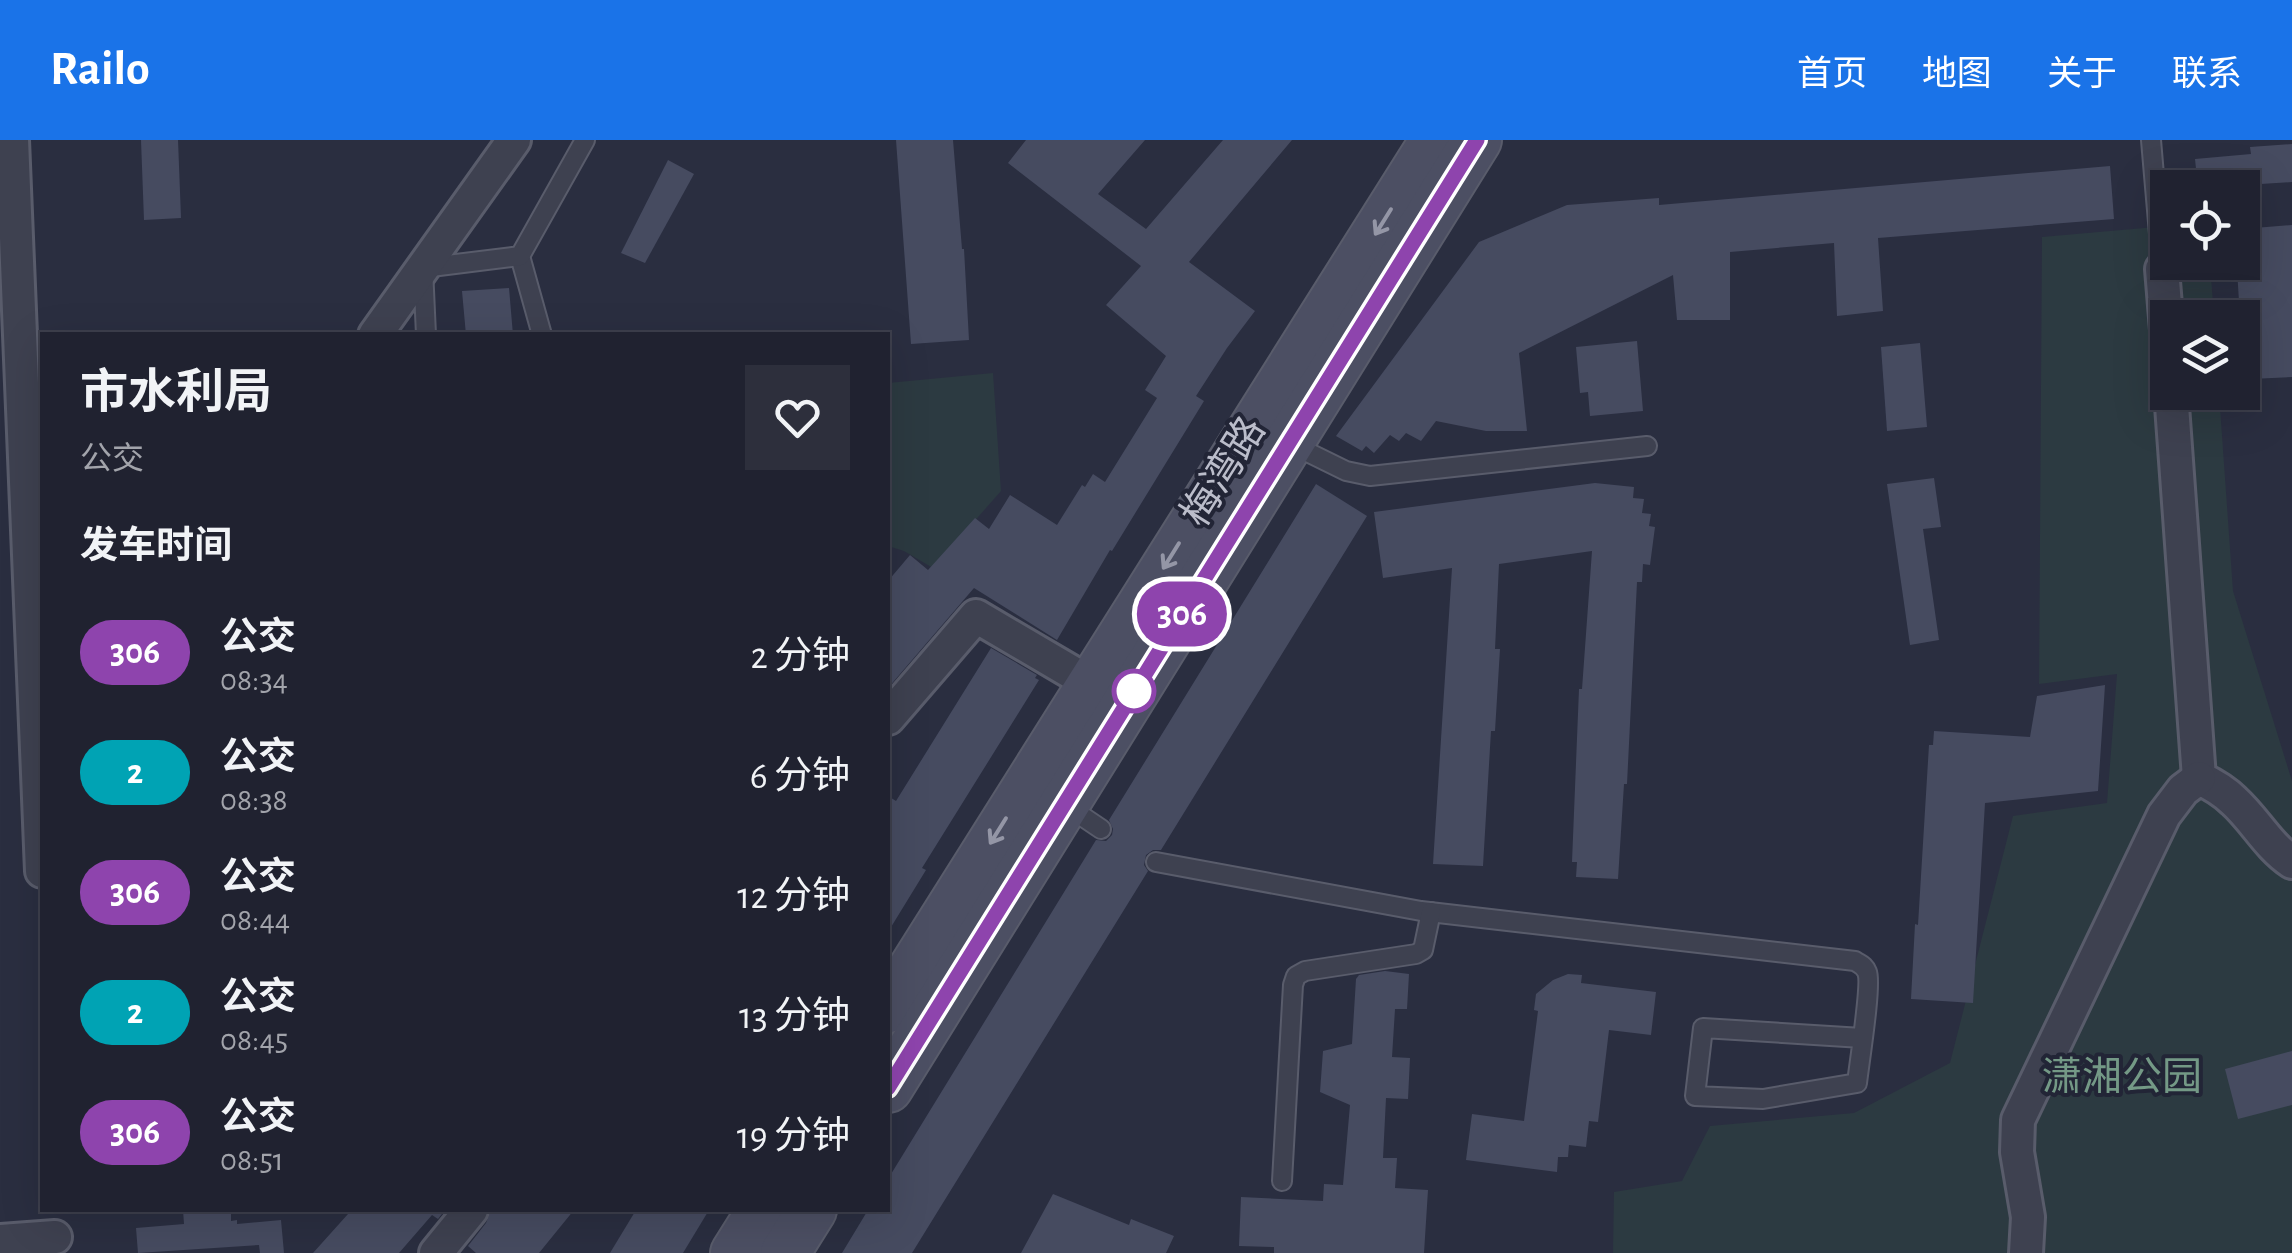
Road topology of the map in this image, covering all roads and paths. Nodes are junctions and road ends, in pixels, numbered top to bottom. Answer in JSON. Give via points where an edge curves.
{"nodes":[{"id":1,"x":12,"y":140,"type":"edge"},
{"id":2,"x":514,"y":140,"type":"edge"},
{"id":3,"x":585,"y":140,"type":"edge"},
{"id":4,"x":1435,"y":140,"type":"edge"},
{"id":5,"x":1477,"y":140,"type":"edge"},
{"id":6,"x":2151,"y":140,"type":"edge"},
{"id":7,"x":2154,"y":170,"type":"edge"},
{"id":8,"x":520,"y":256,"type":"junction"},
{"id":9,"x":423,"y":268,"type":"junction"},
{"id":10,"x":378,"y":332,"type":"edge"},
{"id":11,"x":426,"y":332,"type":"edge"},
{"id":12,"x":541,"y":332,"type":"edge"},
{"id":13,"x":11,"y":369,"type":"edge"},
{"id":14,"x":2172,"y":410,"type":"edge"},
{"id":15,"x":1288,"y":443,"type":"junction"},
{"id":16,"x":1647,"y":446,"type":"dead end"},
{"id":17,"x":25,"y":610,"type":"edge"},
{"id":18,"x":1090,"y":683,"type":"junction"},
{"id":19,"x":890,"y":716,"type":"edge"},
{"id":20,"x":2200,"y":778,"type":"junction"},
{"id":21,"x":40,"y":829,"type":"edge"},
{"id":22,"x":1156,"y":862,"type":"dead end"},
{"id":23,"x":2292,"y":862,"type":"edge"},
{"id":24,"x":1431,"y":912,"type":"junction"},
{"id":25,"x":890,"y":1005,"type":"edge"},
{"id":26,"x":1862,"y":1038,"type":"junction"},
{"id":27,"x":890,"y":1085,"type":"edge"},
{"id":28,"x":1282,"y":1181,"type":"dead end"},
{"id":29,"x":469,"y":1212,"type":"edge"},
{"id":30,"x":55,"y":1233,"type":"edge"},
{"id":31,"x":789,"y":1234,"type":"edge"},
{"id":32,"x":0,"y":1241,"type":"edge"},
{"id":33,"x":436,"y":1253,"type":"edge"},
{"id":34,"x":735,"y":1253,"type":"edge"},
{"id":35,"x":2026,"y":1253,"type":"edge"}],
"edges":[{"from":1,"to":13,"type":"street"},
{"from":2,"to":9,"type":"street"},
{"from":3,"to":8,"type":"lane"},
{"from":4,"to":18,"type":"street","name":"梅湾路","one_way":true},
{"from":5,"to":15,"type":"street","name":"梅湾路"},
{"from":6,"to":7,"type":"lane"},
{"from":8,"to":9,"type":"lane"},
{"from":8,"to":12,"type":"lane"},
{"from":9,"to":10,"type":"street"},
{"from":9,"to":11,"type":"lane"},
{"from":13,"to":17,"type":"street"},
{"from":14,"to":20,"type":"street"},
{"from":15,"to":16,"type":"lane","via":[[1370,476]]},
{"from":15,"to":27,"type":"street","name":"梅湾路","via":[[1082,816]]},
{"from":17,"to":21,"type":"street"},
{"from":18,"to":19,"type":"street","via":[[976,616]]},
{"from":18,"to":25,"type":"street","name":"梅湾路","one_way":true},
{"from":20,"to":23,"type":"street","via":[[2236,802]]},
{"from":20,"to":35,"type":"street","via":[[2164,816],[2018,1120]]},
{"from":22,"to":24,"type":"lane"},
{"from":24,"to":26,"type":"lane","via":[[1855,962],[1868,974]]},
{"from":24,"to":28,"type":"lane","via":[[1423,950],[1416,954],[1296,976]]},
{"from":26,"to":26,"type":"lane","via":[[1857,1083],[1763,1099],[1695,1096],[1703,1028]]},
{"from":29,"to":33,"type":"street"},
{"from":30,"to":32,"type":"street"},
{"from":31,"to":34,"type":"street"}]}
